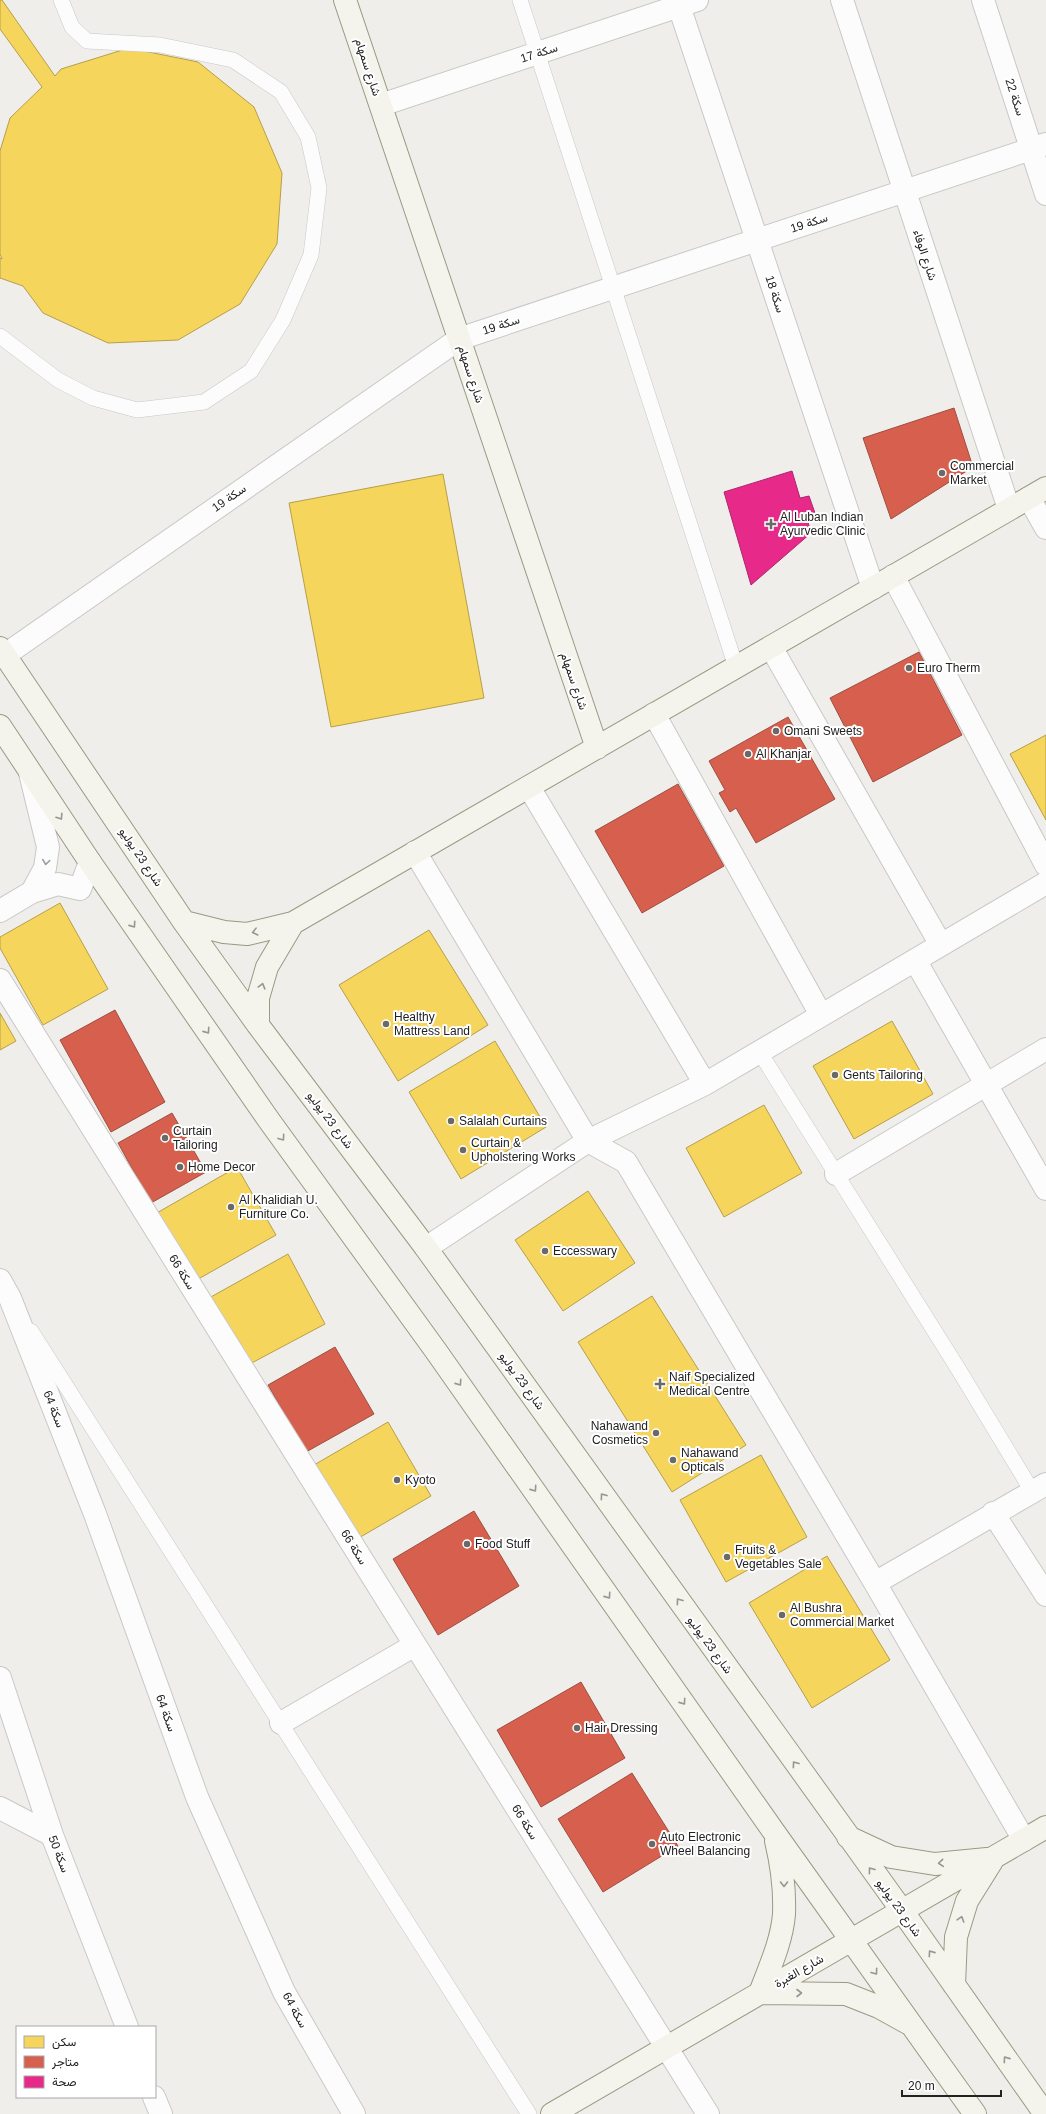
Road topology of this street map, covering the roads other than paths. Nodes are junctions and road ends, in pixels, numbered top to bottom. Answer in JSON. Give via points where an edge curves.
{"nodes":[{"id":1,"x":61,"y":0,"type":"edge"},
{"id":2,"x":346,"y":0,"type":"edge"},
{"id":3,"x":520,"y":0,"type":"edge"},
{"id":4,"x":842,"y":0,"type":"edge"},
{"id":5,"x":984,"y":0,"type":"edge"},
{"id":6,"x":684,"y":2,"type":"edge"},
{"id":7,"x":537,"y":53,"type":"junction"},
{"id":8,"x":381,"y":106,"type":"junction"},
{"id":9,"x":1039,"y":147,"type":"edge"},
{"id":10,"x":904,"y":191,"type":"junction"},
{"id":11,"x":1046,"y":194,"type":"edge"},
{"id":12,"x":757,"y":240,"type":"junction"},
{"id":13,"x":612,"y":288,"type":"junction"},
{"id":14,"x":0,"y":336,"type":"edge"},
{"id":15,"x":459,"y":339,"type":"junction"},
{"id":16,"x":1037,"y":493,"type":"edge"},
{"id":17,"x":1009,"y":509,"type":"junction"},
{"id":18,"x":1046,"y":528,"type":"edge"},
{"id":19,"x":893,"y":576,"type":"junction"},
{"id":20,"x":873,"y":588,"type":"junction"},
{"id":21,"x":771,"y":647,"type":"junction"},
{"id":22,"x":2,"y":651,"type":"edge"},
{"id":23,"x":736,"y":667,"type":"junction"},
{"id":24,"x":654,"y":714,"type":"junction"},
{"id":25,"x":4,"y":737,"type":"edge"},
{"id":26,"x":597,"y":748,"type":"junction"},
{"id":27,"x":29,"y":769,"type":"junction"},
{"id":28,"x":529,"y":787,"type":"junction"},
{"id":29,"x":415,"y":852,"type":"junction"},
{"id":30,"x":90,"y":862,"type":"junction"},
{"id":31,"x":1046,"y":865,"type":"edge"},
{"id":32,"x":1046,"y":883,"type":"edge"},
{"id":33,"x":32,"y":892,"type":"junction"},
{"id":34,"x":0,"y":911,"type":"edge"},
{"id":35,"x":184,"y":922,"type":"junction"},
{"id":36,"x":293,"y":923,"type":"junction"},
{"id":37,"x":941,"y":945,"type":"junction"},
{"id":38,"x":915,"y":960,"type":"junction"},
{"id":39,"x":0,"y":980,"type":"edge"},
{"id":40,"x":821,"y":1016,"type":"junction"},
{"id":41,"x":258,"y":1024,"type":"junction"},
{"id":42,"x":1046,"y":1049,"type":"edge"},
{"id":43,"x":759,"y":1051,"type":"junction"},
{"id":44,"x":705,"y":1084,"type":"junction"},
{"id":45,"x":986,"y":1085,"type":"junction"},
{"id":46,"x":588,"y":1141,"type":"junction"},
{"id":47,"x":836,"y":1174,"type":"junction"},
{"id":48,"x":1046,"y":1189,"type":"edge"},
{"id":49,"x":426,"y":1248,"type":"junction"},
{"id":50,"x":5,"y":1289,"type":"edge"},
{"id":51,"x":1039,"y":1488,"type":"edge"},
{"id":52,"x":993,"y":1513,"type":"junction"},
{"id":53,"x":875,"y":1583,"type":"junction"},
{"id":54,"x":1046,"y":1595,"type":"edge"},
{"id":55,"x":415,"y":1645,"type":"junction"},
{"id":56,"x":0,"y":1678,"type":"edge"},
{"id":57,"x":281,"y":1723,"type":"junction"},
{"id":58,"x":0,"y":1808,"type":"edge"},
{"id":59,"x":1046,"y":1827,"type":"edge"},
{"id":60,"x":774,"y":1832,"type":"junction"},
{"id":61,"x":52,"y":1835,"type":"junction"},
{"id":62,"x":846,"y":1836,"type":"junction"},
{"id":63,"x":1024,"y":1840,"type":"junction"},
{"id":64,"x":994,"y":1858,"type":"junction"},
{"id":65,"x":903,"y":1912,"type":"junction"},
{"id":66,"x":852,"y":1940,"type":"junction"},
{"id":67,"x":954,"y":1985,"type":"junction"},
{"id":68,"x":760,"y":1993,"type":"junction"},
{"id":69,"x":127,"y":2026,"type":"edge"},
{"id":70,"x":915,"y":2027,"type":"junction"},
{"id":71,"x":667,"y":2048,"type":"junction"},
{"id":72,"x":154,"y":2098,"type":"edge"},
{"id":73,"x":161,"y":2114,"type":"edge"},
{"id":74,"x":354,"y":2114,"type":"edge"},
{"id":75,"x":529,"y":2114,"type":"edge"},
{"id":76,"x":552,"y":2114,"type":"edge"},
{"id":77,"x":708,"y":2114,"type":"edge"},
{"id":78,"x":975,"y":2114,"type":"edge"},
{"id":79,"x":1045,"y":2114,"type":"edge"}],
"edges":[{"from":1,"to":14,"type":"lane","via":[[72,27],[87,41],[160,45],[233,60],[282,92],[308,137],[319,188],[311,255],[283,320],[251,371],[204,402],[137,410],[94,398],[58,380]]},
{"from":2,"to":8,"type":"main road","name":"شارع سمهام"},
{"from":3,"to":7,"type":"lane"},
{"from":4,"to":10,"type":"street","name":"شارع الوفاء"},
{"from":5,"to":9,"type":"street","name":"سكة 22"},
{"from":6,"to":7,"type":"street","name":"سكة 17"},
{"from":6,"to":12,"type":"street","name":"سكة 18"},
{"from":7,"to":8,"type":"street","name":"سكة 17"},
{"from":7,"to":13,"type":"lane"},
{"from":8,"to":15,"type":"main road","name":"شارع سمهام"},
{"from":9,"to":10,"type":"street","name":"سكة 19"},
{"from":9,"to":11,"type":"street","name":"سكة 22"},
{"from":10,"to":12,"type":"street","name":"سكة 19"},
{"from":10,"to":17,"type":"street","name":"شارع الوفاء"},
{"from":12,"to":13,"type":"street","name":"سكة 19"},
{"from":12,"to":20,"type":"street","name":"سكة 18"},
{"from":13,"to":15,"type":"street","name":"سكة 19"},
{"from":13,"to":23,"type":"lane"},
{"from":15,"to":22,"type":"street","name":"سكة 19"},
{"from":15,"to":26,"type":"main road","name":"شارع سمهام"},
{"from":16,"to":17,"type":"main road"},
{"from":16,"to":18,"type":"street"},
{"from":17,"to":19,"type":"main road"},
{"from":19,"to":20,"type":"main road"},
{"from":19,"to":31,"type":"street"},
{"from":20,"to":21,"type":"main road"},
{"from":21,"to":23,"type":"main road"},
{"from":21,"to":37,"type":"street"},
{"from":22,"to":35,"type":"main road","name":"شارع 23 يوليو"},
{"from":23,"to":24,"type":"main road"},
{"from":24,"to":26,"type":"main road"},
{"from":24,"to":40,"type":"street"},
{"from":25,"to":27,"type":"main road"},
{"from":26,"to":28,"type":"main road"},
{"from":27,"to":30,"type":"main road","one_way":true},
{"from":27,"to":33,"type":"street","one_way":true,"via":[[48,847],[45,868]]},
{"from":28,"to":29,"type":"main road"},
{"from":28,"to":44,"type":"street"},
{"from":29,"to":36,"type":"main road"},
{"from":29,"to":46,"type":"street"},
{"from":30,"to":33,"type":"street","via":[[80,889],[58,884]]},
{"from":30,"to":60,"type":"main road","one_way":true,"via":[[268,1119],[436,1351]]},
{"from":32,"to":37,"type":"street"},
{"from":33,"to":34,"type":"street"},
{"from":36,"to":35,"type":"main road","one_way":true,"via":[[247,934],[224,932]]},
{"from":35,"to":41,"type":"main road","name":"شارع 23 يوليو"},
{"from":41,"to":36,"type":"main road","one_way":true,"via":[[258,998],[267,966]]},
{"from":37,"to":38,"type":"street"},
{"from":38,"to":40,"type":"street"},
{"from":38,"to":45,"type":"street"},
{"from":39,"to":55,"type":"street","name":"سكة 66"},
{"from":40,"to":43,"type":"street"},
{"from":41,"to":49,"type":"main road","name":"شارع 23 يوليو"},
{"from":42,"to":45,"type":"street"},
{"from":43,"to":44,"type":"street"},
{"from":43,"to":47,"type":"lane"},
{"from":44,"to":46,"type":"street"},
{"from":45,"to":47,"type":"street"},
{"from":45,"to":48,"type":"street"},
{"from":46,"to":49,"type":"street"},
{"from":46,"to":53,"type":"street","via":[[626,1162]]},
{"from":47,"to":51,"type":"lane"},
{"from":62,"to":49,"type":"main road","name":"شارع 23 يوليو","one_way":true},
{"from":50,"to":57,"type":"lane"},
{"from":50,"to":74,"type":"street","name":"سكة 64","via":[[95,1514],[197,1797],[284,1992]]},
{"from":51,"to":52,"type":"street"},
{"from":52,"to":53,"type":"street"},
{"from":52,"to":54,"type":"street"},
{"from":53,"to":63,"type":"street"},
{"from":55,"to":57,"type":"street"},
{"from":55,"to":71,"type":"street","name":"سكة 66"},
{"from":56,"to":61,"type":"street","name":"سكة 50"},
{"from":57,"to":75,"type":"lane"},
{"from":58,"to":61,"type":"street"},
{"from":59,"to":63,"type":"main road","name":"شارع الغبرة"},
{"from":60,"to":66,"type":"main road"},
{"from":60,"to":68,"type":"main road","one_way":true,"via":[[784,1875],[784,1915],[774,1957]]},
{"from":61,"to":69,"type":"street","name":"سكة 50"},
{"from":64,"to":62,"type":"main road","one_way":true,"via":[[935,1864],[891,1857]]},
{"from":65,"to":62,"type":"main road","name":"شارع 23 يوليو","one_way":true},
{"from":63,"to":64,"type":"main road","name":"شارع الغبرة"},
{"from":64,"to":65,"type":"main road","name":"شارع الغبرة"},
{"from":67,"to":64,"type":"main road","one_way":true,"via":[[956,1937],[967,1901]]},
{"from":65,"to":66,"type":"main road","name":"شارع الغبرة"},
{"from":67,"to":65,"type":"main road","name":"شارع 23 يوليو","one_way":true},
{"from":66,"to":68,"type":"main road","name":"شارع الغبرة"},
{"from":66,"to":70,"type":"main road","one_way":true},
{"from":79,"to":67,"type":"main road","name":"شارع 23 يوليو","one_way":true},
{"from":68,"to":70,"type":"main road","one_way":true,"via":[[846,1994],[879,2007]]},
{"from":68,"to":71,"type":"main road","name":"شارع الغبرة"},
{"from":70,"to":78,"type":"main road"},
{"from":71,"to":76,"type":"main road","name":"شارع الغبرة"},
{"from":71,"to":77,"type":"street","name":"سكة 66"},
{"from":72,"to":73,"type":"street"}]}
